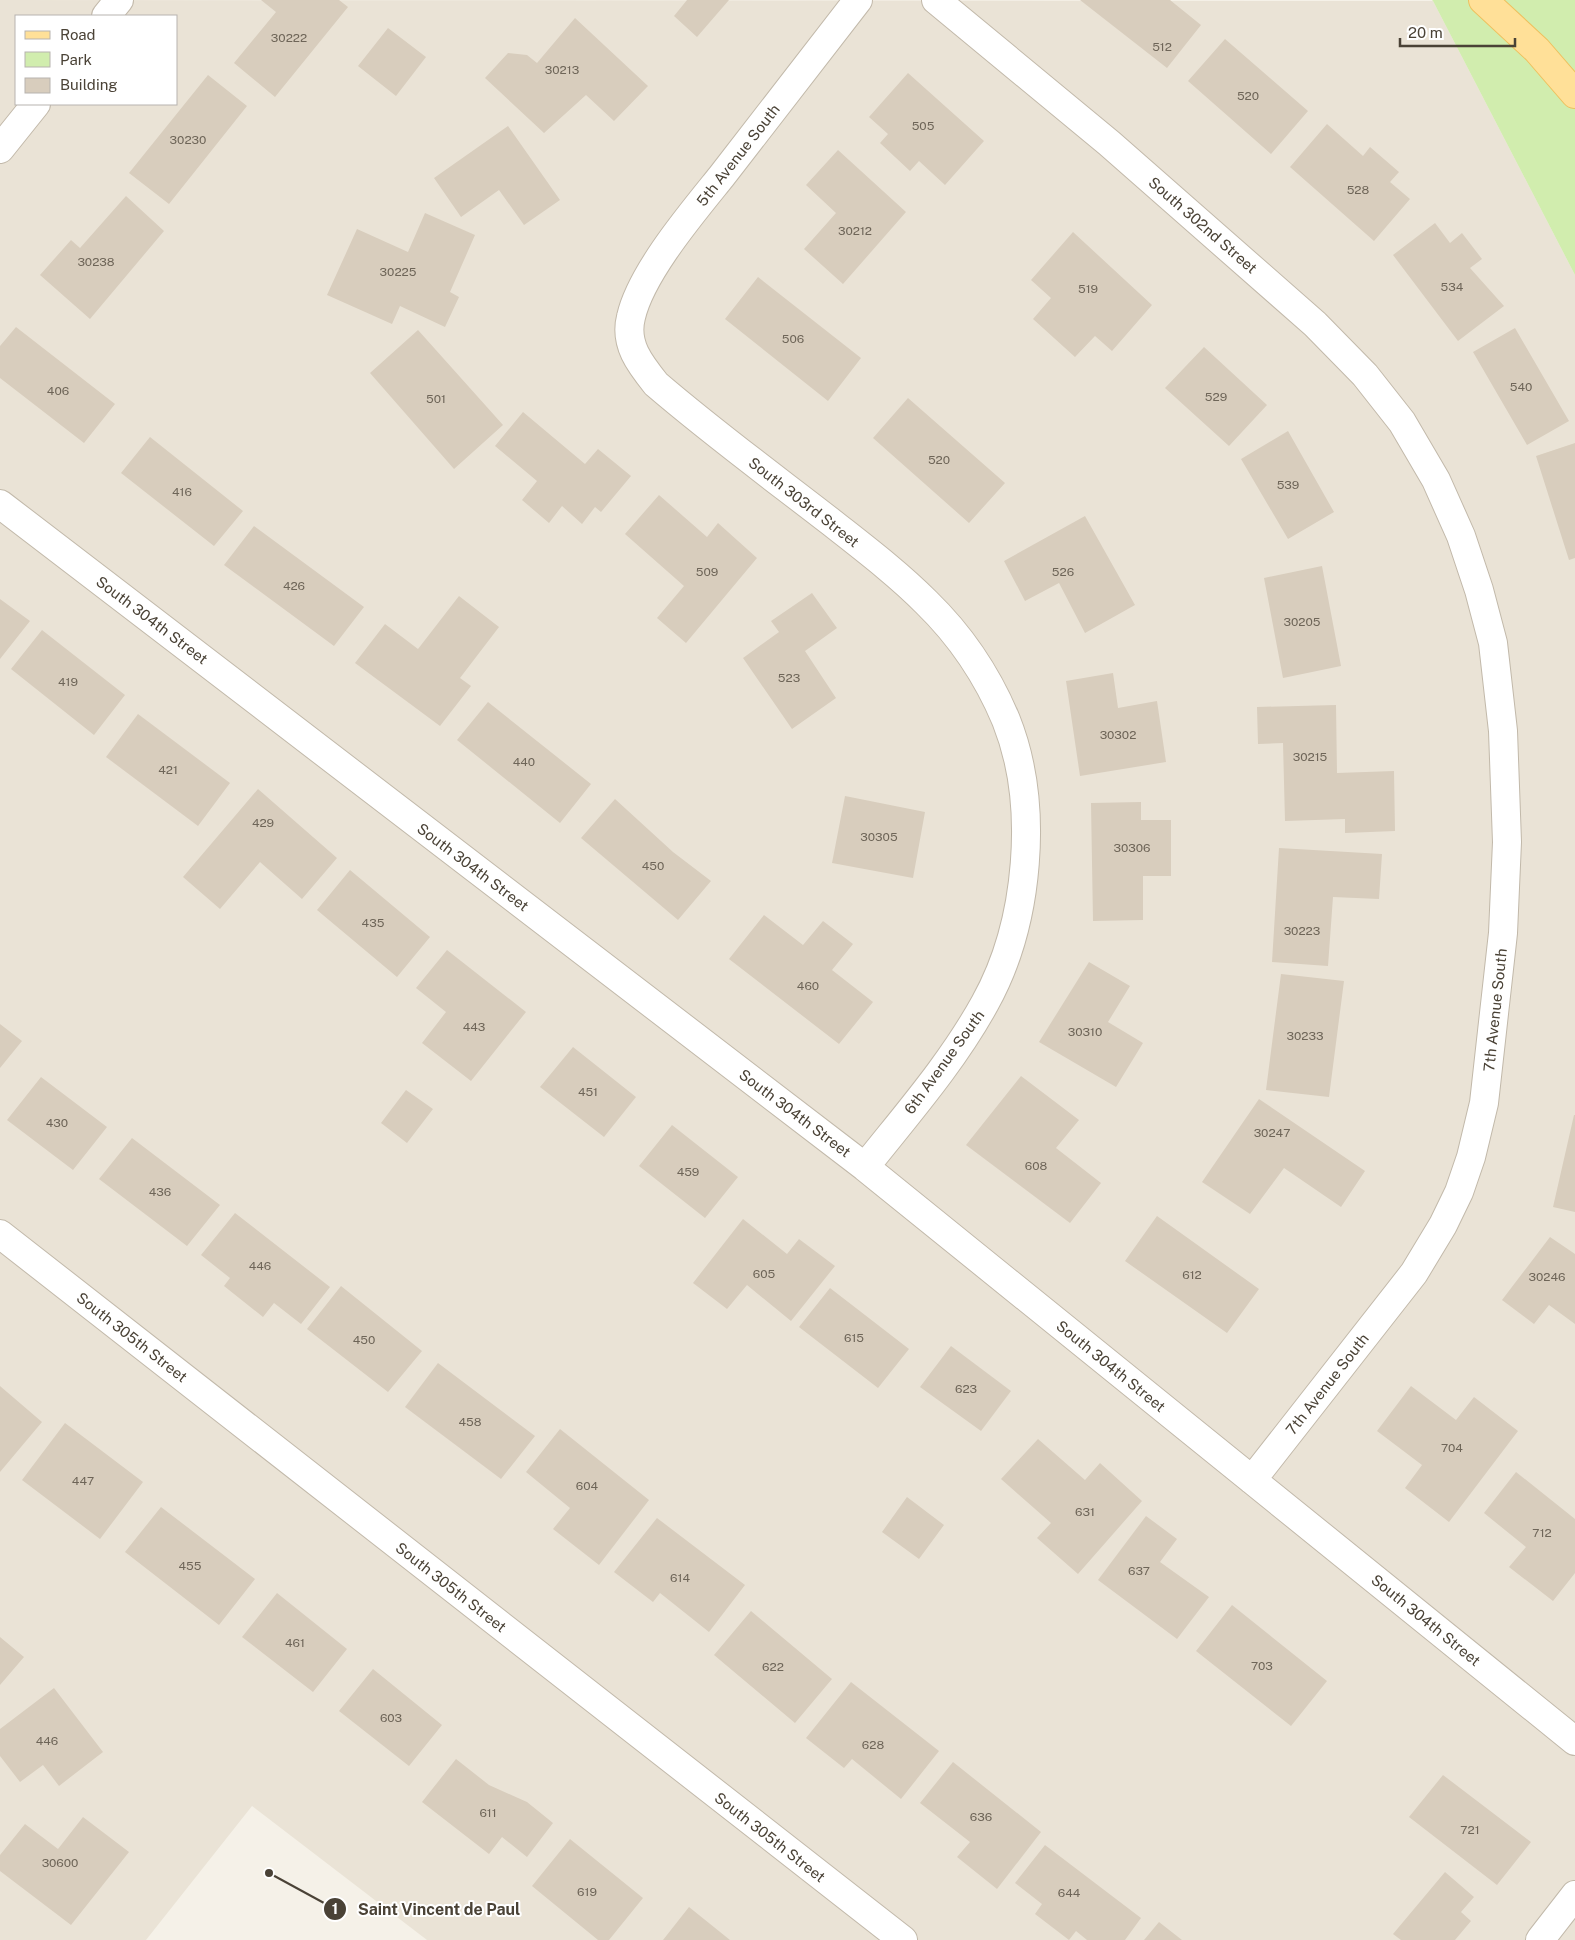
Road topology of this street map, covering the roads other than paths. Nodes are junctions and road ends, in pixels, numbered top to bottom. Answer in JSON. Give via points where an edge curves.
{"nodes":[{"id":1,"x":119,"y":0,"type":"edge"},
{"id":2,"x":858,"y":0,"type":"edge"},
{"id":3,"x":936,"y":0,"type":"edge"},
{"id":4,"x":1483,"y":0,"type":"edge"},
{"id":5,"x":107,"y":15,"type":"edge"},
{"id":6,"x":1575,"y":94,"type":"edge"},
{"id":7,"x":35,"y":105,"type":"edge"},
{"id":8,"x":0,"y":149,"type":"edge"},
{"id":9,"x":630,"y":318,"type":"joint"},
{"id":10,"x":1436,"y":480,"type":"joint"},
{"id":11,"x":0,"y":504,"type":"edge"},
{"id":12,"x":990,"y":686,"type":"joint"},
{"id":13,"x":865,"y":1167,"type":"junction"},
{"id":14,"x":0,"y":1234,"type":"edge"},
{"id":15,"x":1252,"y":1480,"type":"junction"},
{"id":16,"x":1575,"y":1741,"type":"edge"},
{"id":17,"x":1575,"y":1896,"type":"edge"},
{"id":18,"x":903,"y":1940,"type":"edge"},
{"id":19,"x":1540,"y":1940,"type":"edge"}],
"edges":[{"from":1,"to":5,"type":"street"},
{"from":2,"to":9,"type":"street","name":"5th Avenue South","via":[[675,237],[639,293]]},
{"from":3,"to":10,"type":"street","name":"South 302nd Street","via":[[1109,143],[1315,324],[1365,375],[1402,422]]},
{"from":4,"to":6,"type":"main road","via":[[1537,50]]},
{"from":7,"to":8,"type":"street"},
{"from":9,"to":12,"type":"street","name":"South 303rd Street","via":[[629,341],[638,363],[656,384],[927,602],[970,653]]},
{"from":10,"to":15,"type":"street","name":"7th Avenue South","via":[[1480,590],[1493,643],[1503,731],[1507,842],[1504,933],[1484,1103],[1459,1192],[1414,1273]]},
{"from":11,"to":13,"type":"street","name":"South 304th Street"},
{"from":12,"to":13,"type":"street","name":"6th Avenue South","via":[[1006,721],[1022,781],[1024,874],[1016,926],[1000,972],[969,1030],[948,1062]]},
{"from":13,"to":15,"type":"street","name":"South 304th Street"},
{"from":14,"to":18,"type":"street","name":"South 305th Street"},
{"from":15,"to":16,"type":"street","name":"South 304th Street"},
{"from":17,"to":19,"type":"street"}]}
